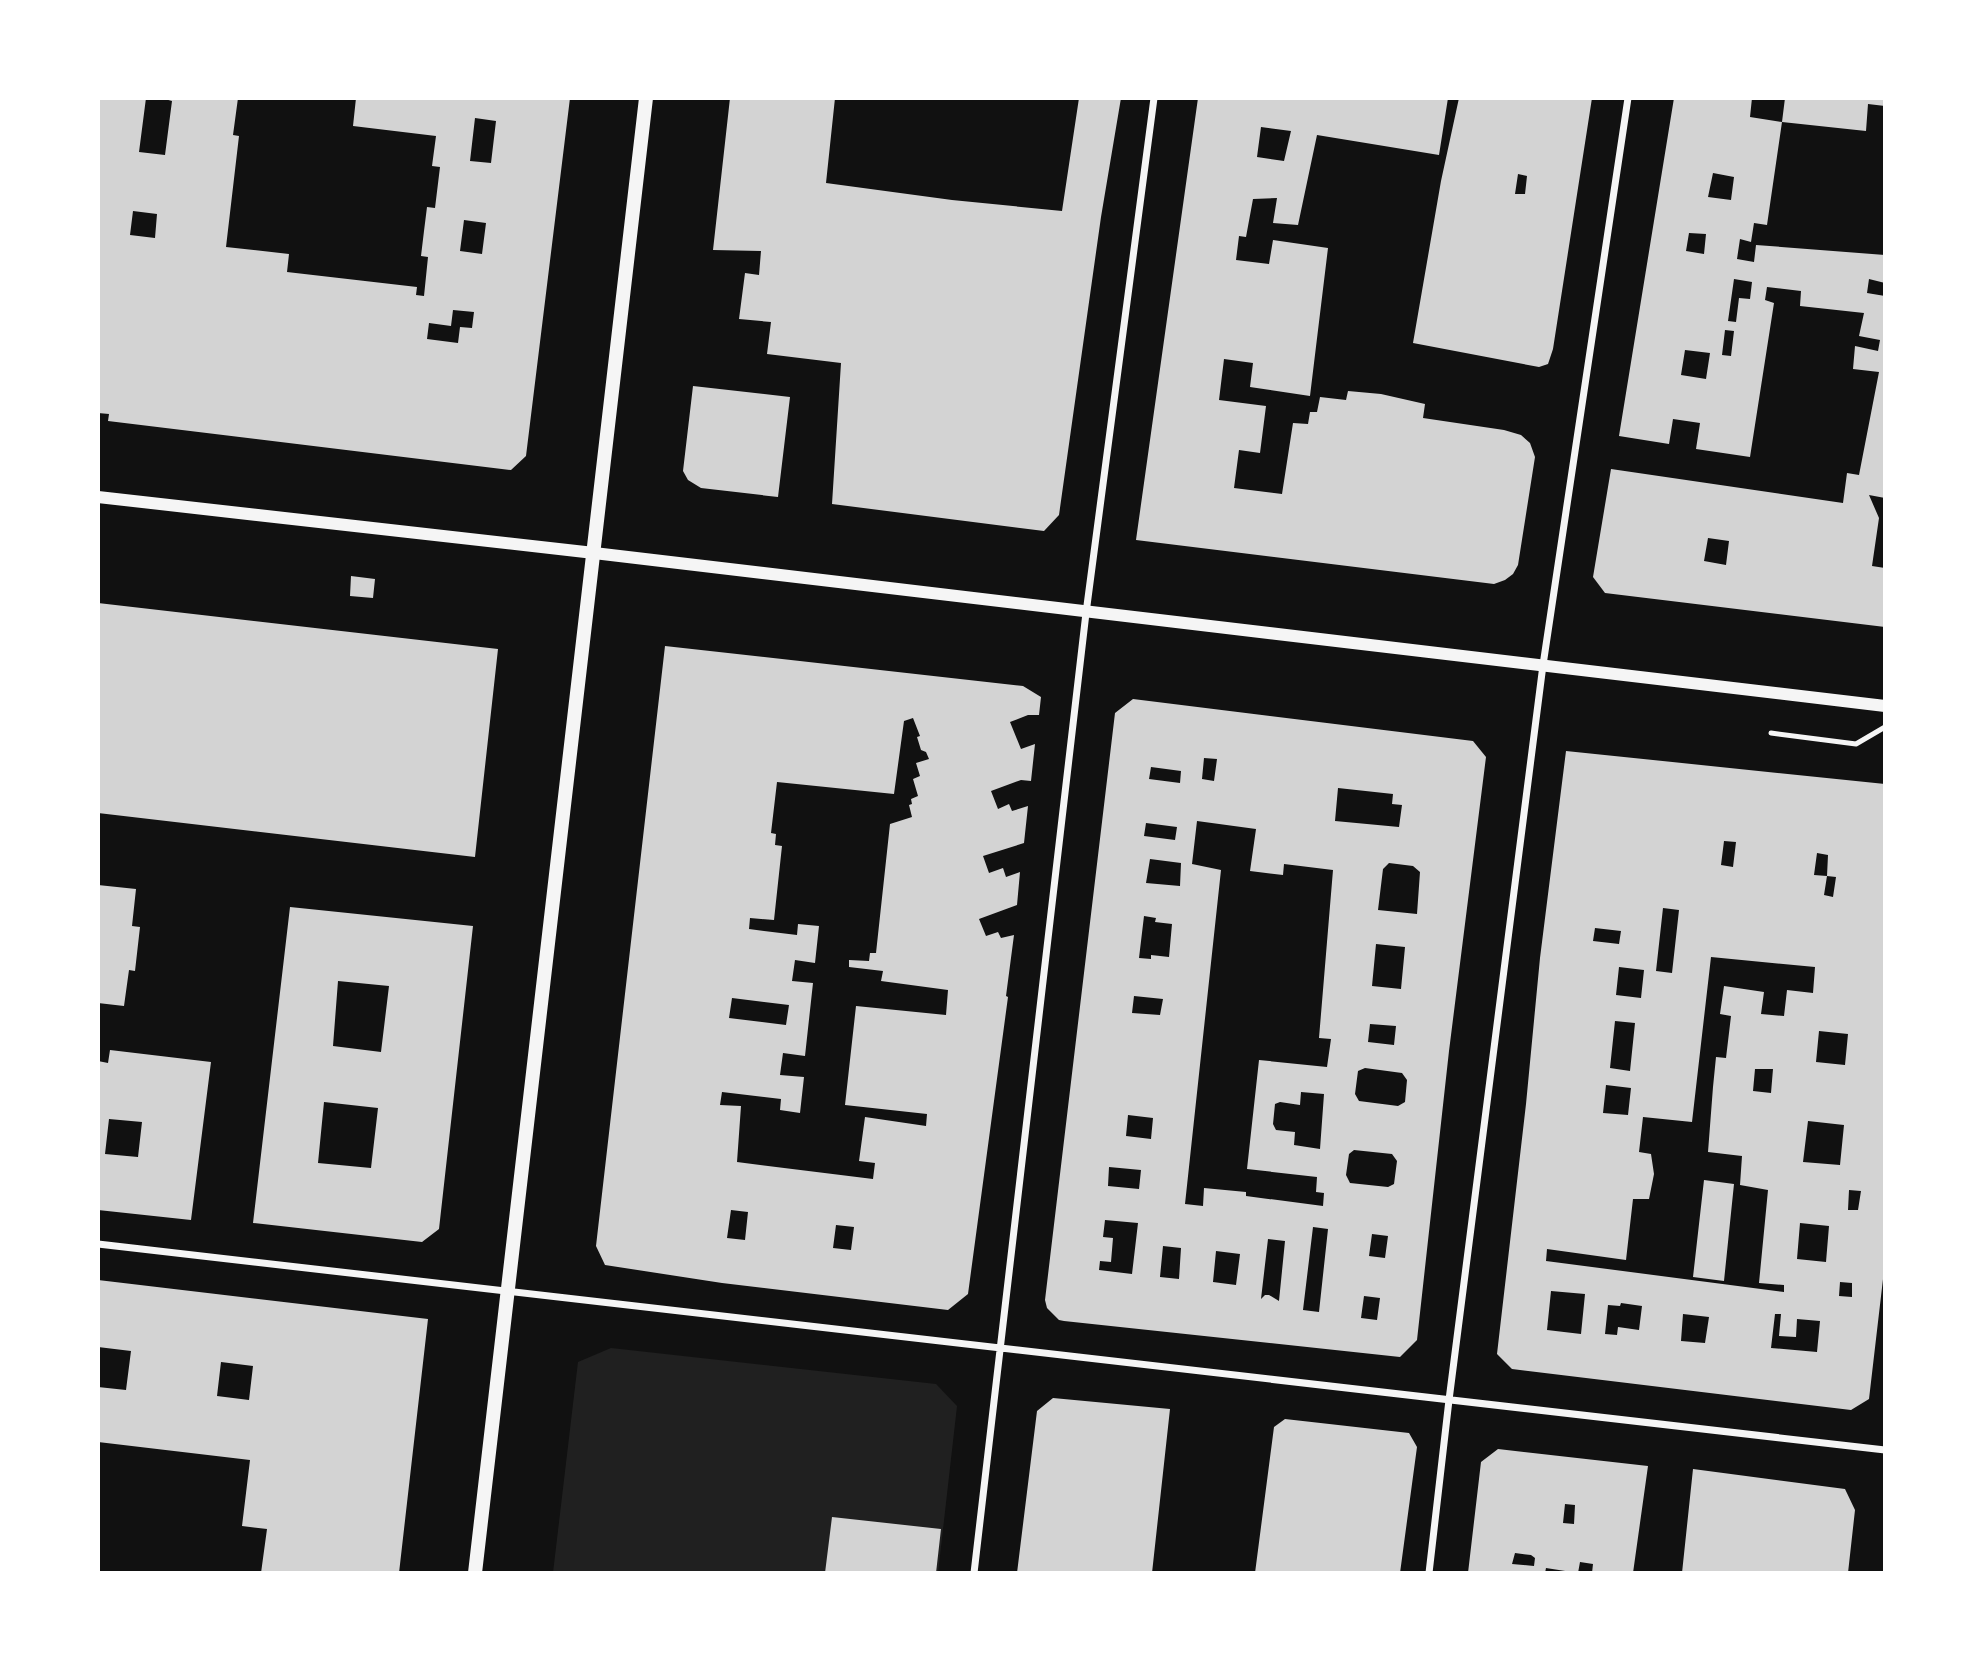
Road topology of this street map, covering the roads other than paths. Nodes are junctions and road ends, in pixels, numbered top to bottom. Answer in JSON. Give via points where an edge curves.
{"nodes":[{"id":1,"x":646,"y":98,"type":"edge"},
{"id":2,"x":1154,"y":98,"type":"edge"},
{"id":3,"x":1628,"y":98,"type":"edge"},
{"id":4,"x":98,"y":497,"type":"edge"},
{"id":5,"x":594,"y":553,"type":"junction"},
{"id":6,"x":1086,"y":613,"type":"junction"},
{"id":7,"x":1543,"y":665,"type":"junction"},
{"id":8,"x":1885,"y":706,"type":"edge"},
{"id":9,"x":1885,"y":727,"type":"edge"},
{"id":10,"x":1771,"y":733,"type":"dead end"},
{"id":11,"x":98,"y":1244,"type":"edge"},
{"id":12,"x":509,"y":1292,"type":"junction"},
{"id":13,"x":1000,"y":1348,"type":"junction"},
{"id":14,"x":1449,"y":1400,"type":"junction"},
{"id":15,"x":1885,"y":1450,"type":"edge"},
{"id":16,"x":475,"y":1573,"type":"edge"},
{"id":17,"x":974,"y":1573,"type":"edge"},
{"id":18,"x":1429,"y":1573,"type":"edge"}],
"edges":[{"from":1,"to":5,"type":"main road"},
{"from":2,"to":6,"type":"street"},
{"from":3,"to":7,"type":"street"},
{"from":4,"to":5,"type":"street"},
{"from":5,"to":6,"type":"street"},
{"from":5,"to":12,"type":"main road"},
{"from":6,"to":7,"type":"street"},
{"from":6,"to":13,"type":"street"},
{"from":7,"to":8,"type":"street"},
{"from":7,"to":14,"type":"street"},
{"from":9,"to":10,"type":"lane","via":[[1856,744]]},
{"from":11,"to":12,"type":"street"},
{"from":12,"to":13,"type":"street"},
{"from":12,"to":16,"type":"main road"},
{"from":13,"to":14,"type":"street"},
{"from":13,"to":17,"type":"street"},
{"from":14,"to":15,"type":"street"},
{"from":14,"to":18,"type":"street"}]}
